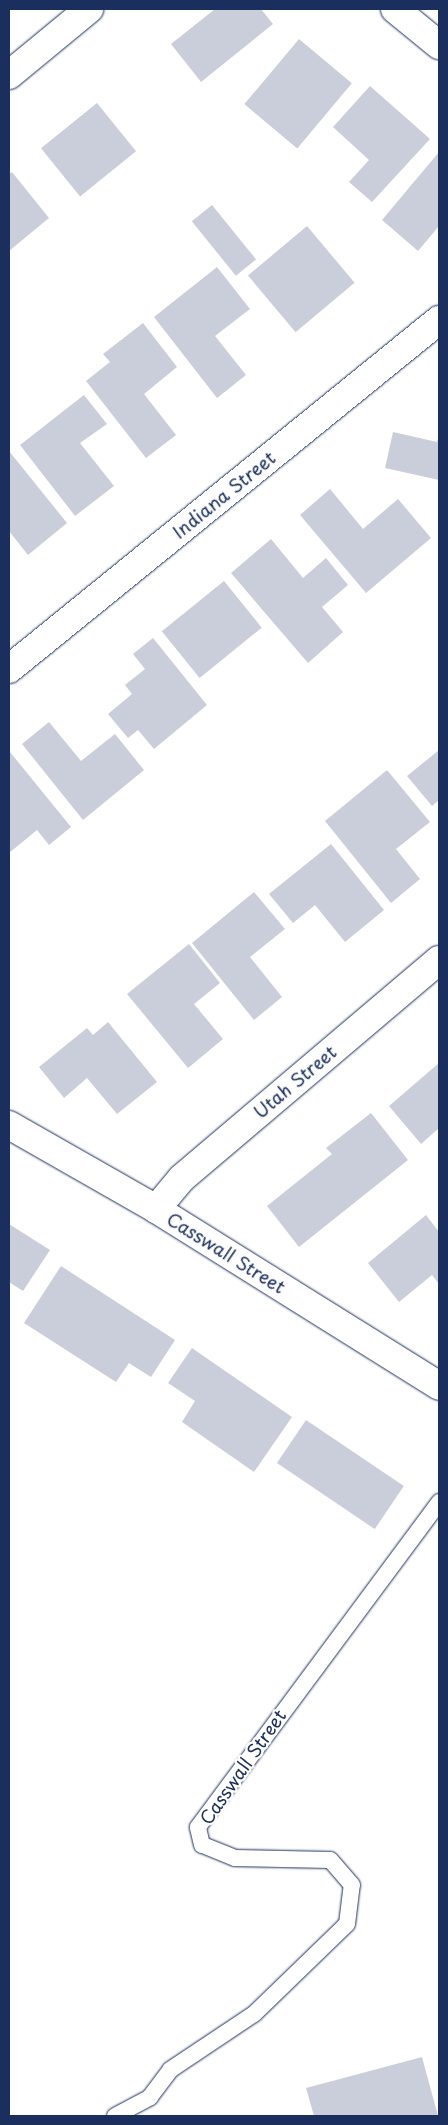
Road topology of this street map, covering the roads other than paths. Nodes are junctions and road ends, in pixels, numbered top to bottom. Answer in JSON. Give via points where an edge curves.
{"nodes":[{"id":1,"x":89,"y":9,"type":"edge"},
{"id":2,"x":395,"y":9,"type":"edge"},
{"id":3,"x":439,"y":45,"type":"edge"},
{"id":4,"x":9,"y":75,"type":"edge"},
{"id":5,"x":439,"y":320,"type":"edge"},
{"id":6,"x":9,"y":669,"type":"edge"},
{"id":7,"x":439,"y":960,"type":"edge"},
{"id":8,"x":9,"y":1124,"type":"edge"},
{"id":9,"x":156,"y":1209,"type":"junction"},
{"id":10,"x":439,"y":1386,"type":"edge"},
{"id":11,"x":439,"y":1502,"type":"edge"},
{"id":12,"x":114,"y":2116,"type":"edge"}],
"edges":[{"from":1,"to":4,"type":"street"},
{"from":2,"to":3,"type":"street"},
{"from":5,"to":6,"type":"street","name":"Indiana Street"},
{"from":7,"to":9,"type":"street","name":"Utah Street","via":[[182,1178]]},
{"from":8,"to":9,"type":"street","name":"Casswall Street"},
{"from":9,"to":10,"type":"street","name":"Casswall Street"},
{"from":11,"to":12,"type":"lane","name":"Casswall Street","via":[[198,1826],[202,1845],[235,1858],[330,1860],[352,1886],[348,1924],[254,2014],[170,2070],[150,2097]]}]}
